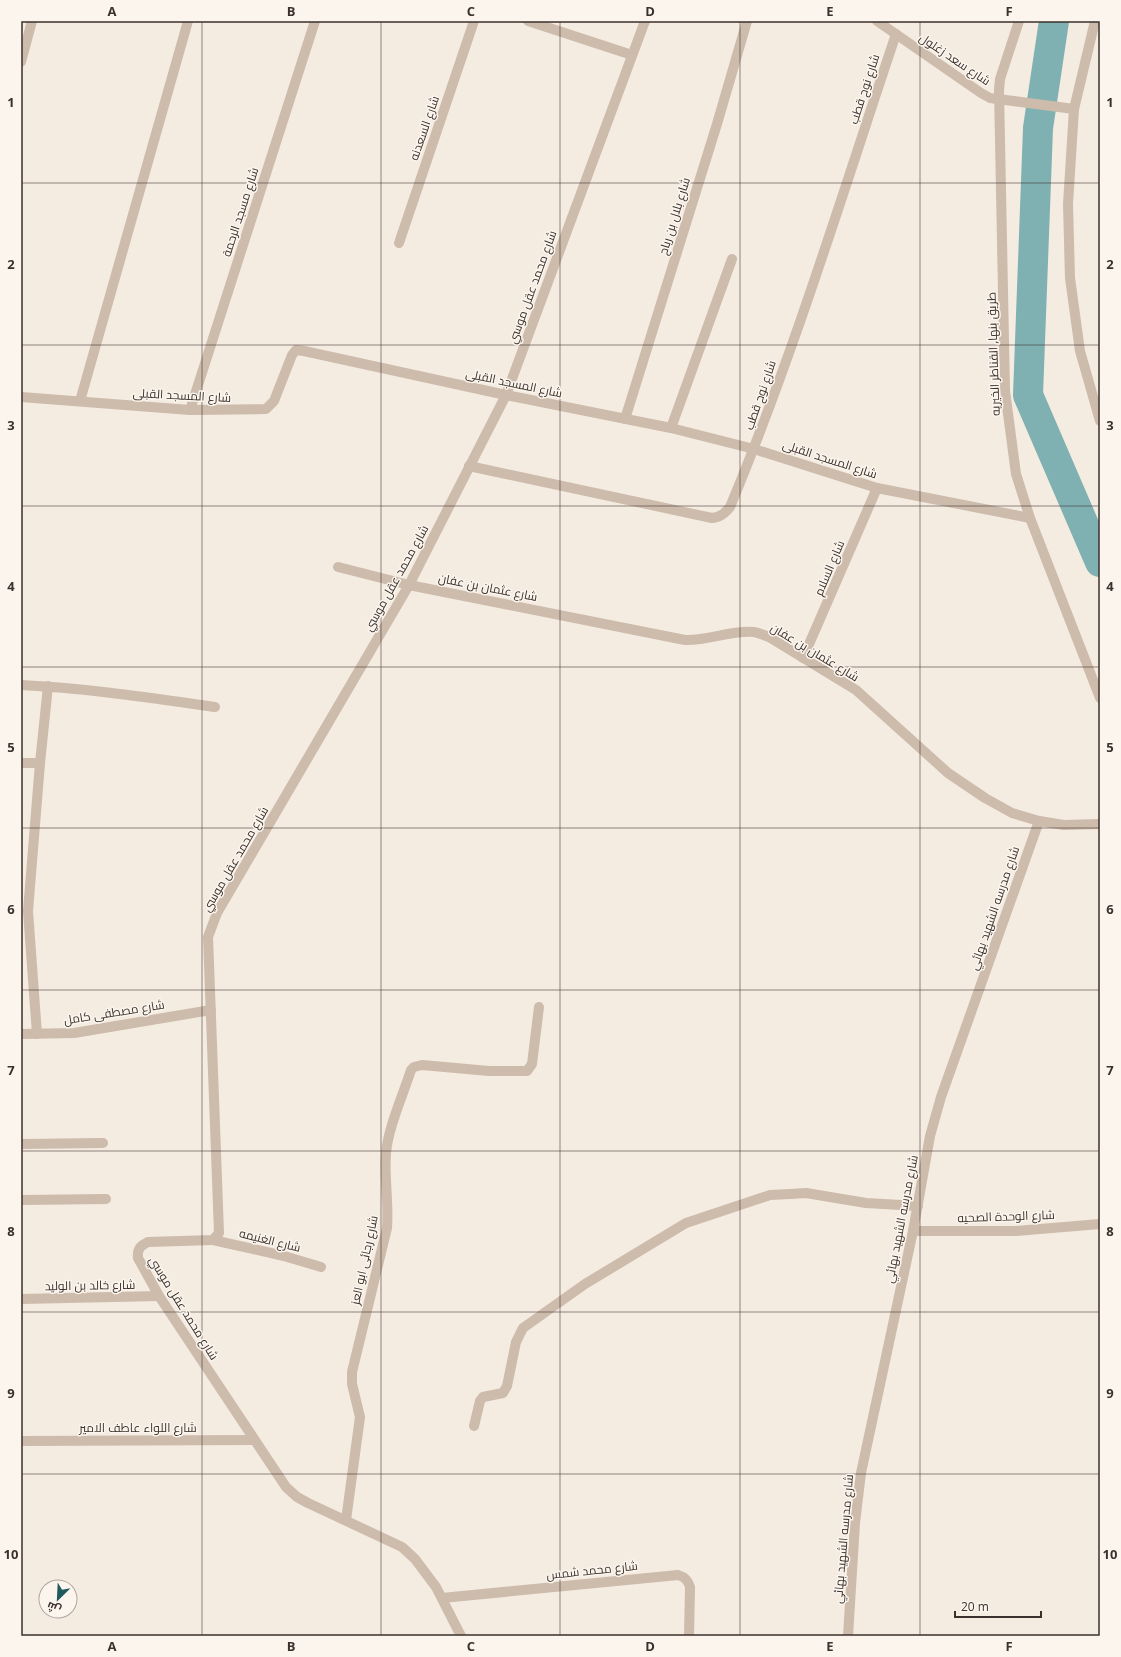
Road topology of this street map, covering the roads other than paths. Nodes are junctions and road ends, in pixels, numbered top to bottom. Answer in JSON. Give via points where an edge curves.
{"nodes":[{"id":1,"x":32,"y":21,"type":"edge"},
{"id":2,"x":188,"y":21,"type":"edge"},
{"id":3,"x":315,"y":21,"type":"edge"},
{"id":4,"x":474,"y":21,"type":"edge"},
{"id":5,"x":528,"y":21,"type":"edge"},
{"id":6,"x":645,"y":21,"type":"edge"},
{"id":7,"x":747,"y":21,"type":"edge"},
{"id":8,"x":877,"y":21,"type":"edge"},
{"id":9,"x":1019,"y":21,"type":"edge"},
{"id":10,"x":1095,"y":21,"type":"edge"},
{"id":11,"x":896,"y":34,"type":"junction"},
{"id":12,"x":632,"y":55,"type":"junction"},
{"id":13,"x":21,"y":62,"type":"edge"},
{"id":14,"x":1000,"y":100,"type":"junction"},
{"id":15,"x":1074,"y":109,"type":"junction"},
{"id":16,"x":399,"y":243,"type":"dead end"},
{"id":17,"x":732,"y":259,"type":"dead end"},
{"id":18,"x":506,"y":395,"type":"junction"},
{"id":19,"x":21,"y":397,"type":"edge"},
{"id":20,"x":80,"y":401,"type":"junction"},
{"id":21,"x":190,"y":410,"type":"junction"},
{"id":22,"x":625,"y":419,"type":"junction"},
{"id":23,"x":1100,"y":422,"type":"edge"},
{"id":24,"x":671,"y":428,"type":"junction"},
{"id":25,"x":754,"y":449,"type":"junction"},
{"id":26,"x":470,"y":466,"type":"junction"},
{"id":27,"x":878,"y":488,"type":"junction"},
{"id":28,"x":1030,"y":518,"type":"junction"},
{"id":29,"x":338,"y":567,"type":"dead end"},
{"id":30,"x":409,"y":585,"type":"junction"},
{"id":31,"x":803,"y":658,"type":"junction"},
{"id":32,"x":21,"y":685,"type":"edge"},
{"id":33,"x":48,"y":686,"type":"junction"},
{"id":34,"x":1100,"y":698,"type":"edge"},
{"id":35,"x":215,"y":707,"type":"dead end"},
{"id":36,"x":21,"y":763,"type":"edge"},
{"id":37,"x":40,"y":763,"type":"junction"},
{"id":38,"x":1039,"y":821,"type":"junction"},
{"id":39,"x":1100,"y":824,"type":"edge"},
{"id":40,"x":25,"y":911,"type":"edge"},
{"id":41,"x":538,"y":1007,"type":"dead end"},
{"id":42,"x":210,"y":1010,"type":"junction"},
{"id":43,"x":21,"y":1034,"type":"edge"},
{"id":44,"x":36,"y":1034,"type":"junction"},
{"id":45,"x":103,"y":1143,"type":"dead end"},
{"id":46,"x":21,"y":1144,"type":"edge"},
{"id":47,"x":106,"y":1199,"type":"dead end"},
{"id":48,"x":21,"y":1200,"type":"edge"},
{"id":49,"x":918,"y":1206,"type":"junction"},
{"id":50,"x":1100,"y":1224,"type":"edge"},
{"id":51,"x":913,"y":1231,"type":"junction"},
{"id":52,"x":213,"y":1240,"type":"junction"},
{"id":53,"x":321,"y":1267,"type":"dead end"},
{"id":54,"x":159,"y":1296,"type":"junction"},
{"id":55,"x":21,"y":1299,"type":"edge"},
{"id":56,"x":474,"y":1426,"type":"dead end"},
{"id":57,"x":21,"y":1440,"type":"edge"},
{"id":58,"x":254,"y":1440,"type":"junction"},
{"id":59,"x":346,"y":1520,"type":"junction"},
{"id":60,"x":442,"y":1598,"type":"junction"},
{"id":61,"x":461,"y":1636,"type":"edge"},
{"id":62,"x":689,"y":1636,"type":"edge"},
{"id":63,"x":848,"y":1636,"type":"edge"}],
"edges":[{"from":1,"to":13,"type":"street"},
{"from":2,"to":20,"type":"street"},
{"from":3,"to":21,"type":"street","name":"شارع مسجد الرحمة"},
{"from":4,"to":16,"type":"street","name":"شارع السعدنه"},
{"from":5,"to":12,"type":"street"},
{"from":6,"to":12,"type":"street","name":"شارع محمد عقل موسي"},
{"from":7,"to":22,"type":"street","name":"شارع بلال بن رباح"},
{"from":8,"to":11,"type":"street","name":"شارع سعد زغلول"},
{"from":9,"to":14,"type":"street","name":"طريق بنها, القناطر الخيريه","via":[[1000,79]]},
{"from":10,"to":15,"type":"street"},
{"from":11,"to":14,"type":"street","name":"شارع سعد زغلول","via":[[981,94]]},
{"from":11,"to":25,"type":"street","name":"شارع نوح قطب","via":[[818,270]]},
{"from":12,"to":18,"type":"street","name":"شارع محمد عقل موسي"},
{"from":14,"to":15,"type":"street","name":"شارع سعد زغلول"},
{"from":14,"to":28,"type":"street","name":"طريق بنها, القناطر الخيريه","via":[[1005,391],[1016,474]]},
{"from":15,"to":23,"type":"street","via":[[1068,204],[1070,278],[1080,351]]},
{"from":17,"to":24,"type":"street"},
{"from":18,"to":21,"type":"street","name":"شارع المسجد القبلى","via":[[296,350],[274,400],[266,409]]},
{"from":18,"to":22,"type":"street","name":"شارع المسجد القبلى"},
{"from":18,"to":26,"type":"street","name":"شارع محمد عقل موسي"},
{"from":19,"to":20,"type":"street","name":"شارع المسجد القبلى"},
{"from":20,"to":21,"type":"street","name":"شارع المسجد القبلى"},
{"from":22,"to":24,"type":"street","name":"شارع المسجد القبلى"},
{"from":24,"to":25,"type":"street","name":"شارع المسجد القبلى"},
{"from":25,"to":26,"type":"street","name":"شارع نوح قطب","via":[[730,507],[719,517],[712,518]]},
{"from":25,"to":27,"type":"street","name":"شارع المسجد القبلى"},
{"from":26,"to":30,"type":"street","name":"شارع محمد عقل موسي"},
{"from":27,"to":28,"type":"street","name":"شارع المسجد القبلى"},
{"from":27,"to":31,"type":"street","name":"شارع السلام"},
{"from":28,"to":34,"type":"street","name":"طريق بنها, القناطر الخيريه"},
{"from":29,"to":30,"type":"street","name":"شارع عثمان بن عفان"},
{"from":30,"to":31,"type":"street","name":"شارع عثمان بن عفان","via":[[685,640],[745,632],[756,633],[769,637]]},
{"from":30,"to":42,"type":"street","name":"شارع محمد عقل موسي","via":[[217,914],[208,937]]},
{"from":31,"to":38,"type":"street","name":"شارع عثمان بن عفان","via":[[856,690],[948,774],[1012,813]]},
{"from":32,"to":33,"type":"street"},
{"from":33,"to":35,"type":"street"},
{"from":33,"to":37,"type":"street"},
{"from":36,"to":37,"type":"street"},
{"from":37,"to":40,"type":"street"},
{"from":38,"to":39,"type":"street","name":"شارع عثمان بن عفان","via":[[1064,825]]},
{"from":38,"to":49,"type":"street","name":"شارع مدرسه الشهيد بهائي","via":[[941,1097],[930,1136]]},
{"from":40,"to":44,"type":"street"},
{"from":41,"to":59,"type":"street","name":"شارع رجائى ابو العز","via":[[532,1064],[527,1071],[489,1071],[422,1065],[411,1070],[388,1138],[387,1228],[352,1372],[360,1426]]},
{"from":42,"to":44,"type":"street","name":"شارع مصطفى كامل","via":[[74,1033]]},
{"from":42,"to":52,"type":"street","name":"شارع محمد عقل موسي","via":[[220,1228]]},
{"from":43,"to":44,"type":"street","name":"شارع مصطفى كامل"},
{"from":45,"to":46,"type":"street"},
{"from":47,"to":48,"type":"street"},
{"from":49,"to":51,"type":"street","name":"شارع مدرسه الشهيد بهائي"},
{"from":49,"to":56,"type":"street","via":[[866,1203],[806,1193],[770,1195],[686,1223],[585,1284],[523,1328],[516,1342],[507,1386],[503,1393],[483,1397]]},
{"from":50,"to":51,"type":"street","name":"شارع الوحدة الصحيه","via":[[1016,1231]]},
{"from":51,"to":63,"type":"street","name":"شارع مدرسه الشهيد بهائي","via":[[861,1473],[855,1523]]},
{"from":52,"to":53,"type":"street","name":"شارع الغنيمه"},
{"from":52,"to":54,"type":"street","name":"شارع محمد عقل موسي","via":[[148,1242],[138,1249],[138,1258]]},
{"from":54,"to":55,"type":"street","name":"شارع خالد بن الوليد"},
{"from":54,"to":58,"type":"street","name":"شارع محمد عقل موسي"},
{"from":57,"to":58,"type":"street","name":"شارع اللواء عاطف الامير"},
{"from":58,"to":59,"type":"street","name":"شارع محمد عقل موسي","via":[[286,1487],[297,1497]]},
{"from":59,"to":60,"type":"street","name":"شارع محمد عقل موسي","via":[[402,1547],[415,1559]]},
{"from":60,"to":61,"type":"street","name":"شارع محمد عقل موسي"},
{"from":60,"to":62,"type":"street","name":"شارع محمد شمس","via":[[678,1575],[684,1576],[690,1587]]}]}
